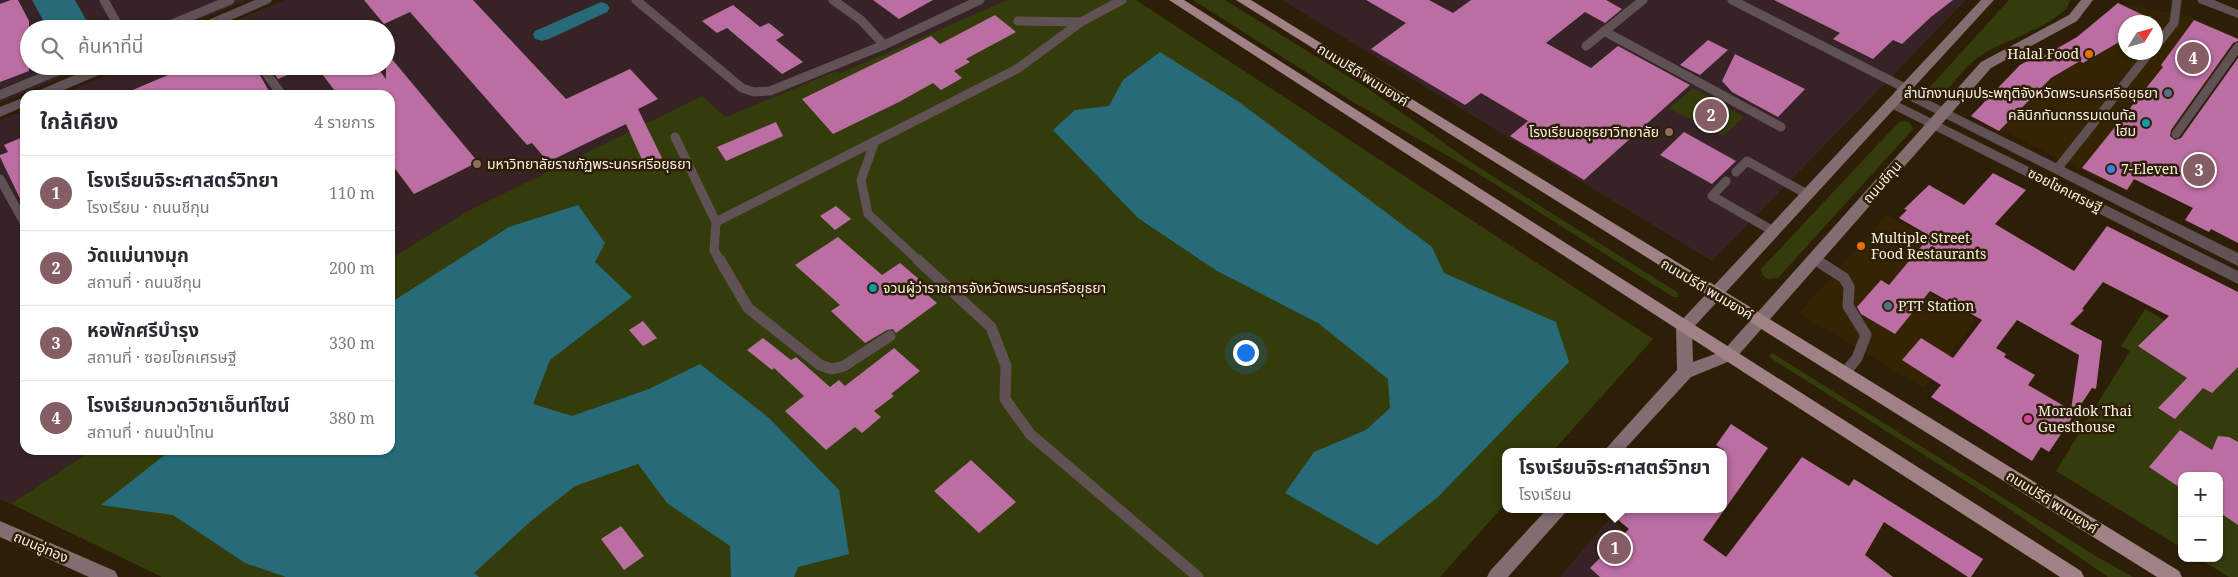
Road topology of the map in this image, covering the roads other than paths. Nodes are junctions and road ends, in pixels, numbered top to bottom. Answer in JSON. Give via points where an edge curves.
{"nodes":[{"id":1,"x":104,"y":0,"type":"edge"},
{"id":2,"x":230,"y":0,"type":"edge"},
{"id":3,"x":266,"y":0,"type":"edge"},
{"id":4,"x":636,"y":0,"type":"edge"},
{"id":5,"x":833,"y":0,"type":"edge"},
{"id":6,"x":980,"y":0,"type":"edge"},
{"id":7,"x":1122,"y":0,"type":"edge"},
{"id":8,"x":1175,"y":0,"type":"edge"},
{"id":9,"x":1242,"y":0,"type":"edge"},
{"id":10,"x":1732,"y":0,"type":"edge"},
{"id":11,"x":1988,"y":0,"type":"edge"},
{"id":12,"x":2087,"y":0,"type":"edge"},
{"id":13,"x":2177,"y":0,"type":"edge"},
{"id":14,"x":2203,"y":0,"type":"edge"},
{"id":15,"x":1639,"y":1,"type":"edge"},
{"id":16,"x":2238,"y":14,"type":"edge"},
{"id":17,"x":224,"y":18,"type":"joint"},
{"id":18,"x":115,"y":20,"type":"edge"},
{"id":19,"x":182,"y":20,"type":"edge"},
{"id":20,"x":219,"y":20,"type":"edge"},
{"id":21,"x":1018,"y":21,"type":"dead end"},
{"id":22,"x":1081,"y":22,"type":"junction"},
{"id":23,"x":1604,"y":32,"type":"junction"},
{"id":24,"x":2163,"y":37,"type":"edge"},
{"id":25,"x":884,"y":45,"type":"junction"},
{"id":26,"x":1586,"y":46,"type":"dead end"},
{"id":27,"x":2238,"y":47,"type":"edge"},
{"id":28,"x":2144,"y":60,"type":"edge"},
{"id":29,"x":48,"y":75,"type":"edge"},
{"id":30,"x":87,"y":75,"type":"edge"},
{"id":31,"x":268,"y":75,"type":"edge"},
{"id":32,"x":52,"y":90,"type":"edge"},
{"id":33,"x":278,"y":90,"type":"edge"},
{"id":34,"x":1904,"y":90,"type":"junction"},
{"id":35,"x":0,"y":95,"type":"edge"},
{"id":36,"x":1892,"y":102,"type":"junction"},
{"id":37,"x":20,"y":103,"type":"edge"},
{"id":38,"x":0,"y":112,"type":"edge"},
{"id":39,"x":1944,"y":112,"type":"junction"},
{"id":40,"x":1934,"y":123,"type":"junction"},
{"id":41,"x":1781,"y":127,"type":"dead end"},
{"id":42,"x":2176,"y":134,"type":"dead end"},
{"id":43,"x":675,"y":137,"type":"dead end"},
{"id":44,"x":875,"y":141,"type":"junction"},
{"id":45,"x":2057,"y":169,"type":"junction"},
{"id":46,"x":1736,"y":172,"type":"dead end"},
{"id":47,"x":0,"y":179,"type":"edge"},
{"id":48,"x":1726,"y":181,"type":"dead end"},
{"id":49,"x":1807,"y":194,"type":"junction"},
{"id":50,"x":20,"y":215,"type":"edge"},
{"id":51,"x":716,"y":222,"type":"junction"},
{"id":52,"x":1773,"y":231,"type":"junction"},
{"id":53,"x":1815,"y":258,"type":"junction"},
{"id":54,"x":2238,"y":260,"type":"edge"},
{"id":55,"x":2238,"y":278,"type":"edge"},
{"id":56,"x":1714,"y":294,"type":"junction"},
{"id":57,"x":1760,"y":321,"type":"junction"},
{"id":58,"x":1684,"y":327,"type":"junction"},
{"id":59,"x":890,"y":336,"type":"dead end"},
{"id":60,"x":1729,"y":355,"type":"junction"},
{"id":61,"x":1685,"y":372,"type":"junction"},
{"id":62,"x":1845,"y":373,"type":"junction"},
{"id":63,"x":1615,"y":448,"type":"edge"},
{"id":64,"x":1554,"y":513,"type":"edge"},
{"id":65,"x":0,"y":530,"type":"edge"},
{"id":66,"x":109,"y":577,"type":"edge"},
{"id":67,"x":1198,"y":577,"type":"edge"},
{"id":68,"x":1496,"y":577,"type":"edge"},
{"id":69,"x":2074,"y":577,"type":"edge"},
{"id":70,"x":2173,"y":577,"type":"edge"}],
"edges":[{"from":1,"to":18,"type":"lane"},
{"from":2,"to":19,"type":"lane"},
{"from":3,"to":17,"type":"street"},
{"from":4,"to":25,"type":"lane","via":[[742,88],[754,92],[770,91]]},
{"from":5,"to":25,"type":"lane","via":[[861,20]]},
{"from":6,"to":25,"type":"lane"},
{"from":7,"to":22,"type":"lane"},
{"from":8,"to":58,"type":"main road"},
{"from":9,"to":56,"type":"main road","name":"ถนนปรีดี พนมยงค์"},
{"from":10,"to":34,"type":"lane"},
{"from":11,"to":34,"type":"main road"},
{"from":12,"to":39,"type":"main road","name":"ถนนชีกุน","via":[[2073,18],[1986,65]]},
{"from":13,"to":24,"type":"lane","via":[[2174,23]]},
{"from":14,"to":16,"type":"street"},
{"from":15,"to":23,"type":"lane"},
{"from":17,"to":20,"type":"street"},
{"from":21,"to":22,"type":"lane"},
{"from":22,"to":44,"type":"lane","via":[[1017,69]]},
{"from":23,"to":26,"type":"lane"},
{"from":23,"to":41,"type":"lane"},
{"from":27,"to":42,"type":"lane"},
{"from":28,"to":45,"type":"lane"},
{"from":29,"to":35,"type":"lane"},
{"from":30,"to":32,"type":"street"},
{"from":31,"to":33,"type":"lane"},
{"from":34,"to":36,"type":"main road"},
{"from":34,"to":39,"type":"street","name":"ซอยโชคเศรษฐี"},
{"from":36,"to":40,"type":"street","name":"ซอยโชคเศรษฐี"},
{"from":36,"to":49,"type":"main road"},
{"from":37,"to":38,"type":"street"},
{"from":39,"to":40,"type":"main road","name":"ถนนชีกุน"},
{"from":39,"to":45,"type":"street","name":"ซอยโชคเศรษฐี"},
{"from":40,"to":53,"type":"main road","name":"ถนนชีกุน"},
{"from":40,"to":55,"type":"street","name":"ซอยโชคเศรษฐี"},
{"from":43,"to":51,"type":"lane"},
{"from":44,"to":51,"type":"lane"},
{"from":44,"to":67,"type":"lane","via":[[861,180],[868,214],[991,327],[1006,366],[1005,399],[1030,434]]},
{"from":45,"to":54,"type":"street","name":"ซอยโชคเศรษฐี"},
{"from":46,"to":49,"type":"lane","via":[[1747,161]]},
{"from":47,"to":50,"type":"lane"},
{"from":48,"to":52,"type":"lane","via":[[1712,196]]},
{"from":49,"to":52,"type":"main road"},
{"from":51,"to":59,"type":"lane","via":[[714,250],[748,308],[820,365],[832,369],[844,366]]},
{"from":52,"to":56,"type":"main road"},
{"from":53,"to":57,"type":"main road","name":"ถนนชีกุน"},
{"from":53,"to":62,"type":"lane","via":[[1844,278],[1849,287],[1848,306],[1866,335],[1857,358]]},
{"from":56,"to":57,"type":"main road","name":"ถนนปรีดี พนมยงค์"},
{"from":56,"to":58,"type":"main road"},
{"from":57,"to":60,"type":"main road","name":"ถนนชีกุน"},
{"from":57,"to":62,"type":"main road","name":"ถนนปรีดี พนมยงค์"},
{"from":58,"to":60,"type":"main road"},
{"from":58,"to":61,"type":"main road"},
{"from":60,"to":61,"type":"main road","name":"ถนนชีกุน"},
{"from":60,"to":69,"type":"main road"},
{"from":61,"to":63,"type":"main road","name":"ถนนชีกุน"},
{"from":62,"to":70,"type":"main road","name":"ถนนปรีดี พนมยงค์"},
{"from":64,"to":68,"type":"main road"},
{"from":65,"to":66,"type":"main road","name":"ถนนอู่ทอง"}]}
